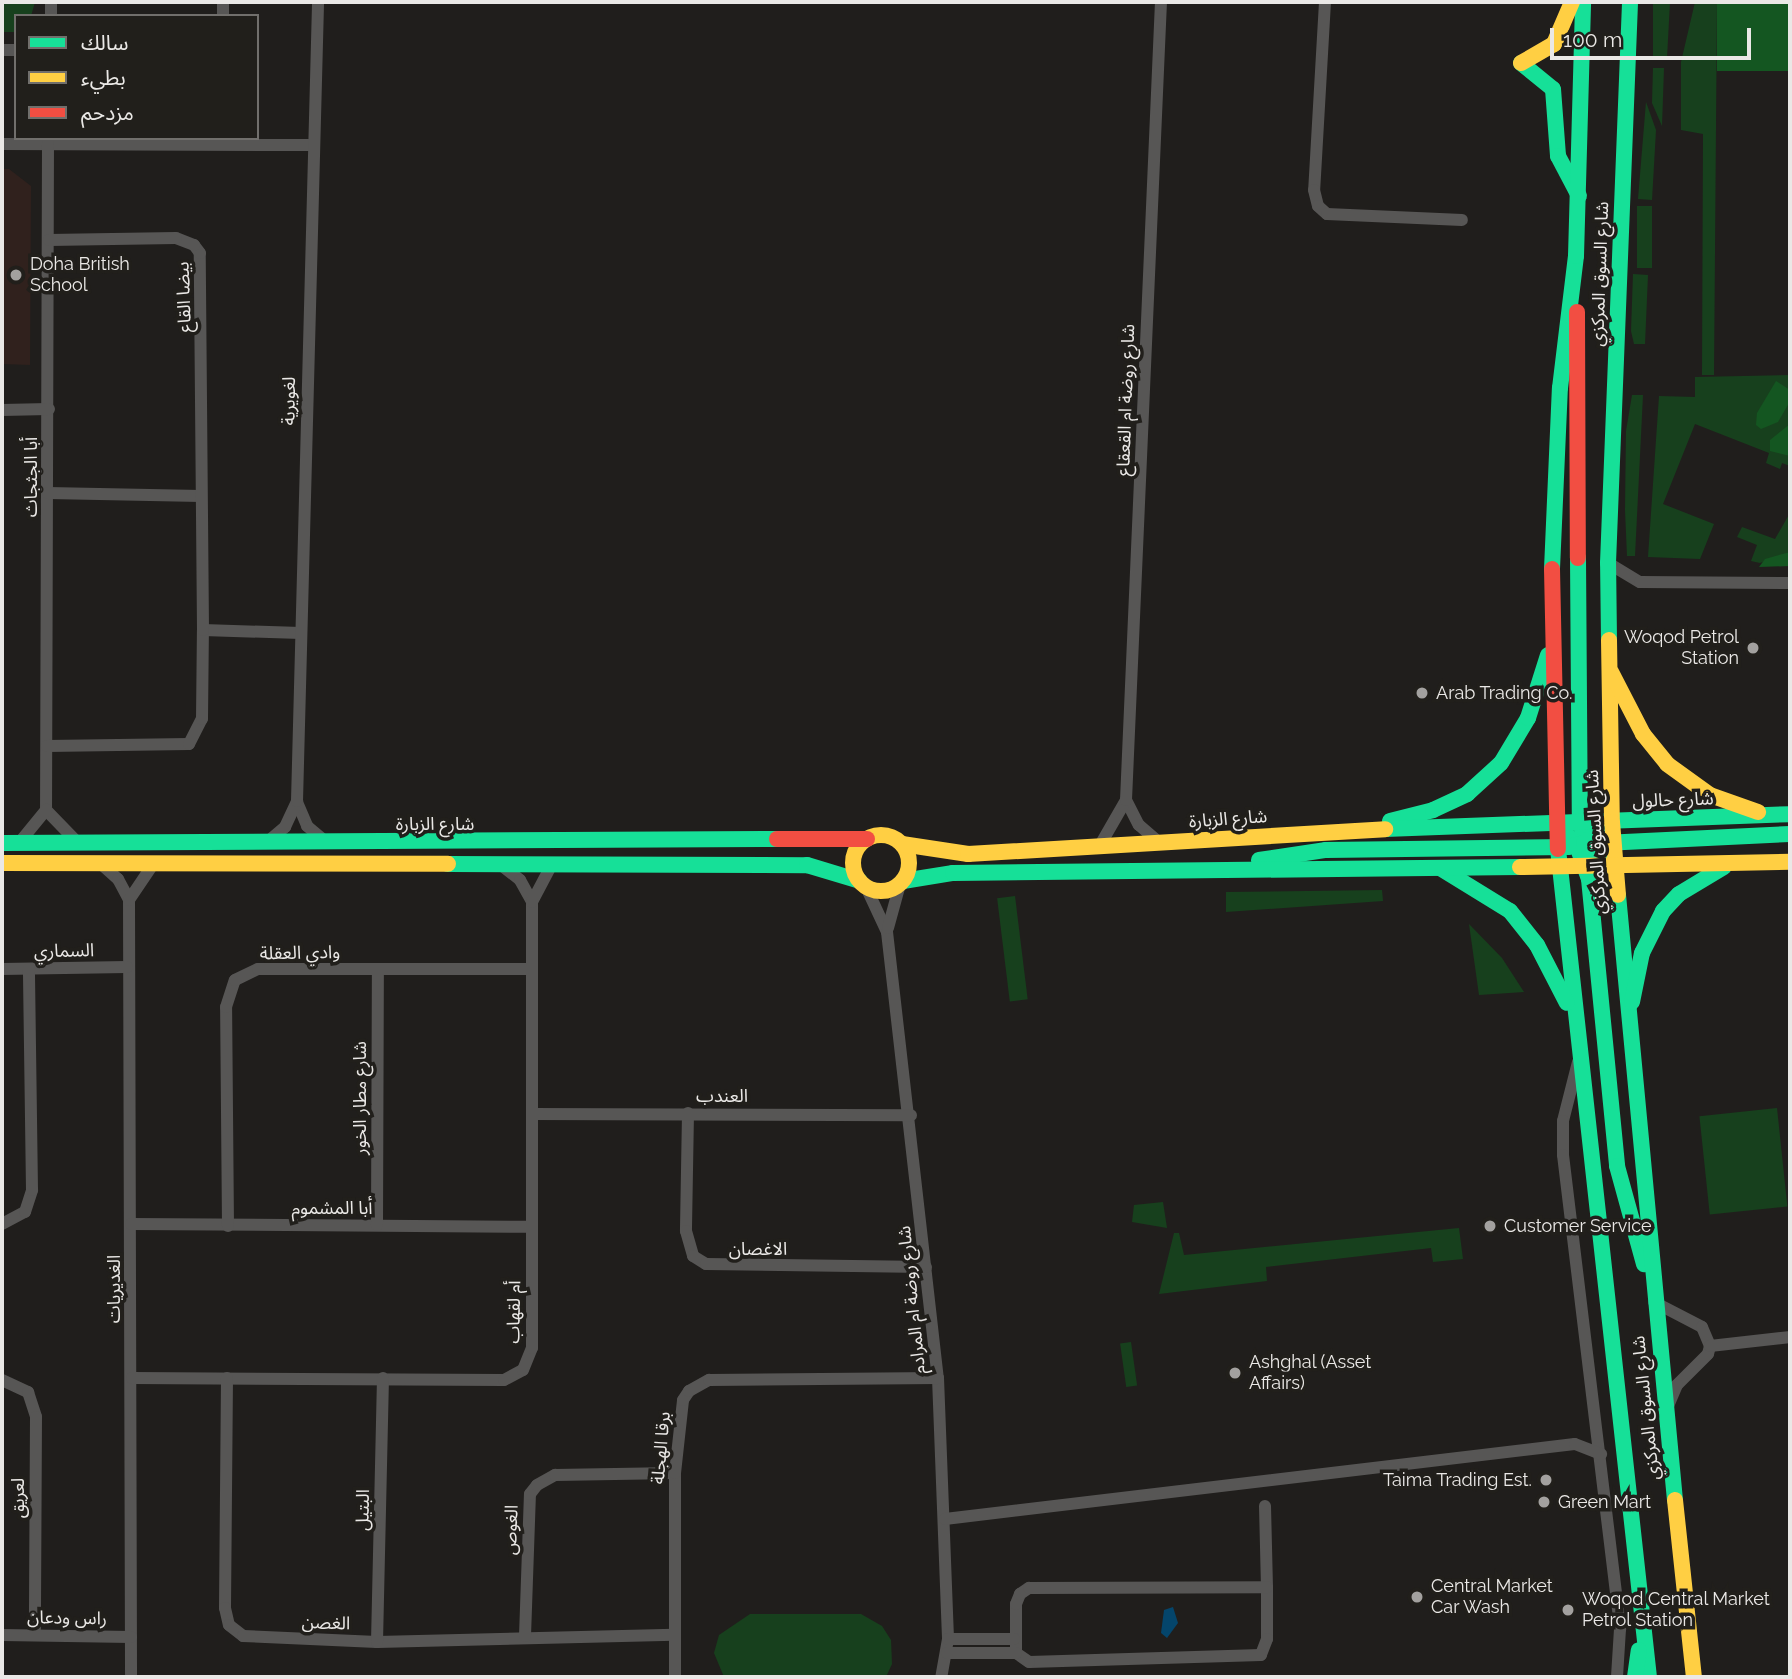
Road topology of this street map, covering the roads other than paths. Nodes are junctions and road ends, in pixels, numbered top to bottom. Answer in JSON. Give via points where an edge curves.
{"nodes":[{"id":1,"x":318,"y":2,"type":"edge"},
{"id":2,"x":1161,"y":2,"type":"edge"},
{"id":3,"x":1325,"y":2,"type":"edge"},
{"id":4,"x":1572,"y":2,"type":"edge"},
{"id":5,"x":1584,"y":2,"type":"edge"},
{"id":6,"x":1629,"y":6,"type":"edge"},
{"id":7,"x":2,"y":144,"type":"edge"},
{"id":8,"x":48,"y":144,"type":"junction"},
{"id":9,"x":312,"y":145,"type":"junction"},
{"id":10,"x":1579,"y":196,"type":"junction"},
{"id":11,"x":1462,"y":220,"type":"dead end"},
{"id":12,"x":49,"y":240,"type":"junction"},
{"id":13,"x":1576,"y":256,"type":"junction"},
{"id":14,"x":49,"y":409,"type":"junction"},
{"id":15,"x":2,"y":410,"type":"edge"},
{"id":16,"x":48,"y":493,"type":"junction"},
{"id":17,"x":201,"y":496,"type":"junction"},
{"id":18,"x":1608,"y":564,"type":"junction"},
{"id":19,"x":1790,"y":583,"type":"edge"},
{"id":20,"x":203,"y":630,"type":"junction"},
{"id":21,"x":301,"y":632,"type":"junction"},
{"id":22,"x":1552,"y":642,"type":"junction"},
{"id":23,"x":1609,"y":668,"type":"junction"},
{"id":24,"x":47,"y":746,"type":"junction"},
{"id":25,"x":1126,"y":800,"type":"junction"},
{"id":26,"x":297,"y":801,"type":"junction"},
{"id":27,"x":46,"y":810,"type":"junction"},
{"id":28,"x":1790,"y":814,"type":"edge"},
{"id":29,"x":1770,"y":815,"type":"junction"},
{"id":30,"x":1580,"y":822,"type":"junction"},
{"id":31,"x":1612,"y":822,"type":"junction"},
{"id":32,"x":1557,"y":823,"type":"junction"},
{"id":33,"x":1350,"y":830,"type":"junction"},
{"id":34,"x":1790,"y":834,"type":"edge"},
{"id":35,"x":867,"y":839,"type":"junction"},
{"id":36,"x":1613,"y":842,"type":"junction"},
{"id":37,"x":2,"y":843,"type":"edge"},
{"id":38,"x":19,"y":843,"type":"junction"},
{"id":39,"x":266,"y":843,"type":"junction"},
{"id":40,"x":328,"y":843,"type":"junction"},
{"id":41,"x":1160,"y":843,"type":"junction"},
{"id":42,"x":78,"y":844,"type":"junction"},
{"id":43,"x":902,"y":844,"type":"junction"},
{"id":44,"x":1099,"y":847,"type":"junction"},
{"id":45,"x":1582,"y":847,"type":"junction"},
{"id":46,"x":1559,"y":848,"type":"junction"},
{"id":47,"x":1790,"y":862,"type":"edge"},
{"id":48,"x":2,"y":863,"type":"edge"},
{"id":49,"x":100,"y":863,"type":"junction"},
{"id":50,"x":154,"y":863,"type":"junction"},
{"id":51,"x":1733,"y":863,"type":"junction"},
{"id":52,"x":501,"y":865,"type":"junction"},
{"id":53,"x":551,"y":866,"type":"junction"},
{"id":54,"x":1434,"y":866,"type":"junction"},
{"id":55,"x":1559,"y":867,"type":"junction"},
{"id":56,"x":1226,"y":868,"type":"junction"},
{"id":57,"x":1585,"y":868,"type":"junction"},
{"id":58,"x":1615,"y":868,"type":"junction"},
{"id":59,"x":901,"y":882,"type":"junction"},
{"id":60,"x":863,"y":884,"type":"junction"},
{"id":61,"x":129,"y":900,"type":"junction"},
{"id":62,"x":532,"y":902,"type":"junction"},
{"id":63,"x":887,"y":932,"type":"junction"},
{"id":64,"x":127,"y":967,"type":"junction"},
{"id":65,"x":2,"y":969,"type":"edge"},
{"id":66,"x":29,"y":969,"type":"junction"},
{"id":67,"x":532,"y":969,"type":"junction"},
{"id":68,"x":378,"y":970,"type":"junction"},
{"id":69,"x":1572,"y":1013,"type":"junction"},
{"id":70,"x":1629,"y":1023,"type":"junction"},
{"id":71,"x":1578,"y":1062,"type":"junction"},
{"id":72,"x":688,"y":1113,"type":"junction"},
{"id":73,"x":532,"y":1114,"type":"junction"},
{"id":74,"x":911,"y":1115,"type":"junction"},
{"id":75,"x":2,"y":1224,"type":"edge"},
{"id":76,"x":131,"y":1224,"type":"junction"},
{"id":77,"x":377,"y":1225,"type":"junction"},
{"id":78,"x":228,"y":1226,"type":"junction"},
{"id":79,"x":532,"y":1227,"type":"junction"},
{"id":80,"x":926,"y":1267,"type":"junction"},
{"id":81,"x":1653,"y":1296,"type":"junction"},
{"id":82,"x":1790,"y":1337,"type":"edge"},
{"id":83,"x":1710,"y":1346,"type":"junction"},
{"id":84,"x":132,"y":1378,"type":"junction"},
{"id":85,"x":227,"y":1378,"type":"junction"},
{"id":86,"x":383,"y":1378,"type":"junction"},
{"id":87,"x":938,"y":1378,"type":"junction"},
{"id":88,"x":2,"y":1380,"type":"edge"},
{"id":89,"x":1666,"y":1411,"type":"junction"},
{"id":90,"x":1598,"y":1424,"type":"junction"},
{"id":91,"x":1575,"y":1444,"type":"junction"},
{"id":92,"x":1601,"y":1454,"type":"junction"},
{"id":93,"x":675,"y":1473,"type":"junction"},
{"id":94,"x":1265,"y":1506,"type":"dead end"},
{"id":95,"x":945,"y":1519,"type":"junction"},
{"id":96,"x":1267,"y":1587,"type":"junction"},
{"id":97,"x":1642,"y":1616,"type":"junction"},
{"id":98,"x":2,"y":1635,"type":"edge"},
{"id":99,"x":35,"y":1635,"type":"junction"},
{"id":100,"x":674,"y":1635,"type":"junction"},
{"id":101,"x":525,"y":1636,"type":"junction"},
{"id":102,"x":131,"y":1637,"type":"junction"},
{"id":103,"x":1014,"y":1639,"type":"junction"},
{"id":104,"x":377,"y":1642,"type":"junction"},
{"id":105,"x":1016,"y":1653,"type":"junction"},
{"id":106,"x":946,"y":1662,"type":"edge"},
{"id":107,"x":131,"y":1677,"type":"edge"},
{"id":108,"x":675,"y":1677,"type":"edge"},
{"id":109,"x":1616,"y":1677,"type":"edge"},
{"id":110,"x":1635,"y":1677,"type":"edge"},
{"id":111,"x":1649,"y":1677,"type":"edge"},
{"id":112,"x":1694,"y":1677,"type":"edge"}],
"edges":[{"from":1,"to":9,"type":"street","name":"لغويرية"},
{"from":2,"to":25,"type":"street","name":"شارع روضة ام القعقاع"},
{"from":3,"to":11,"type":"street","via":[[1314,190],[1318,206],[1327,214]]},
{"from":4,"to":10,"type":"main road","via":[[1554,44],[1521,64],[1553,89],[1558,156]]},
{"from":5,"to":10,"type":"main road","name":"شارع السوق المركزي"},
{"from":6,"to":18,"type":"main road","name":"شارع السوق المركزي"},
{"from":7,"to":8,"type":"street"},
{"from":8,"to":9,"type":"street"},
{"from":8,"to":12,"type":"street","name":"أبا الجثجاث"},
{"from":9,"to":21,"type":"street","name":"لغويرية"},
{"from":10,"to":13,"type":"main road","name":"شارع السوق المركزي"},
{"from":12,"to":14,"type":"street","name":"أبا الجثجاث"},
{"from":12,"to":17,"type":"street","name":"بيضا القاع","via":[[176,239],[187,240],[200,253]]},
{"from":13,"to":22,"type":"main road","name":"شارع السوق المركزي","via":[[1558,412]]},
{"from":13,"to":30,"type":"main road"},
{"from":14,"to":15,"type":"street"},
{"from":14,"to":16,"type":"street","name":"أبا الجثجاث"},
{"from":16,"to":17,"type":"street"},
{"from":16,"to":24,"type":"street","name":"أبا الجثجاث"},
{"from":17,"to":20,"type":"street","name":"بيضا القاع"},
{"from":18,"to":19,"type":"street","via":[[1640,582]]},
{"from":18,"to":23,"type":"main road","name":"شارع السوق المركزي"},
{"from":20,"to":21,"type":"street"},
{"from":20,"to":24,"type":"street","name":"بيضا القاع","via":[[202,719],[189,744]]},
{"from":21,"to":26,"type":"street","name":"لغويرية"},
{"from":22,"to":32,"type":"main road","name":"شارع السوق المركزي"},
{"from":22,"to":33,"type":"main road","via":[[1516,742],[1483,782],[1433,810]]},
{"from":23,"to":29,"type":"main road","via":[[1630,713],[1667,764],[1710,795]]},
{"from":23,"to":31,"type":"main road","name":"شارع السوق المركزي"},
{"from":24,"to":27,"type":"street","name":"أبا الجثجاث"},
{"from":25,"to":41,"type":"street","via":[[1139,825]]},
{"from":25,"to":44,"type":"street","name":"شارع روضة ام القعقاع"},
{"from":26,"to":39,"type":"street","name":"لغويرية","via":[[285,827]]},
{"from":26,"to":40,"type":"street","name":"لغويرية","via":[[307,826]]},
{"from":27,"to":38,"type":"street"},
{"from":27,"to":42,"type":"street"},
{"from":28,"to":29,"type":"main road","name":"شارع حالول"},
{"from":29,"to":31,"type":"main road","name":"شارع حالول"},
{"from":30,"to":31,"type":"main road","name":"شارع حالول"},
{"from":30,"to":32,"type":"main road","name":"شارع حالول"},
{"from":30,"to":45,"type":"main road"},
{"from":31,"to":36,"type":"main road","name":"شارع السوق المركزي"},
{"from":31,"to":45,"type":"main road"},
{"from":32,"to":33,"type":"main road","name":"شارع الزبارة"},
{"from":32,"to":45,"type":"main road"},
{"from":32,"to":46,"type":"main road","name":"شارع السوق المركزي"},
{"from":33,"to":41,"type":"main road","name":"شارع الزبارة"},
{"from":34,"to":36,"type":"main road"},
{"from":35,"to":40,"type":"main road","name":"شارع الزبارة"},
{"from":35,"to":43,"type":"main road","via":[[882,835]]},
{"from":35,"to":60,"type":"main road","via":[[854,858]]},
{"from":36,"to":45,"type":"main road"},
{"from":36,"to":58,"type":"main road","name":"شارع السوق المركزي"},
{"from":37,"to":38,"type":"main road","name":"شارع الزبارة"},
{"from":38,"to":42,"type":"main road","name":"شارع الزبارة"},
{"from":39,"to":40,"type":"main road","name":"شارع الزبارة"},
{"from":39,"to":42,"type":"main road","name":"شارع الزبارة"},
{"from":41,"to":44,"type":"main road","name":"شارع الزبارة"},
{"from":43,"to":44,"type":"main road","name":"شارع الزبارة","via":[[944,853]]},
{"from":43,"to":59,"type":"main road","via":[[909,858]]},
{"from":45,"to":46,"type":"main road"},
{"from":45,"to":55,"type":"main road"},
{"from":45,"to":57,"type":"main road"},
{"from":45,"to":58,"type":"main road"},
{"from":46,"to":55,"type":"main road","name":"شارع السوق المركزي"},
{"from":46,"to":56,"type":"main road","via":[[1326,850]]},
{"from":47,"to":51,"type":"main road"},
{"from":48,"to":49,"type":"main road"},
{"from":49,"to":50,"type":"main road"},
{"from":49,"to":61,"type":"street","via":[[118,879]]},
{"from":50,"to":52,"type":"main road"},
{"from":50,"to":61,"type":"street"},
{"from":51,"to":58,"type":"main road"},
{"from":51,"to":70,"type":"main road","via":[[1698,881],[1663,911],[1642,953]]},
{"from":52,"to":53,"type":"main road"},
{"from":52,"to":62,"type":"street","via":[[520,880]]},
{"from":53,"to":60,"type":"main road","via":[[807,865]]},
{"from":53,"to":62,"type":"street","name":"أم لقهاب"},
{"from":54,"to":55,"type":"main road"},
{"from":54,"to":56,"type":"main road"},
{"from":54,"to":69,"type":"main road","via":[[1479,888],[1510,911],[1537,945]]},
{"from":55,"to":57,"type":"main road"},
{"from":55,"to":69,"type":"main road","name":"شارع السوق المركزي"},
{"from":56,"to":59,"type":"main road","via":[[932,874]]},
{"from":57,"to":58,"type":"main road"},
{"from":57,"to":81,"type":"main road","via":[[1617,1166]]},
{"from":58,"to":70,"type":"main road","name":"شارع السوق المركزي"},
{"from":59,"to":60,"type":"main road","via":[[884,891]]},
{"from":59,"to":63,"type":"street","name":"شارع روضة ام المرادم"},
{"from":60,"to":63,"type":"street","name":"شارع روضة ام المرادم"},
{"from":61,"to":64,"type":"street","name":"الغديريات"},
{"from":62,"to":67,"type":"street","name":"أم لقهاب"},
{"from":63,"to":74,"type":"street","name":"شارع روضة ام المرادم"},
{"from":64,"to":66,"type":"street","name":"السماري"},
{"from":64,"to":76,"type":"street","name":"الغديريات"},
{"from":65,"to":66,"type":"street","name":"السماري"},
{"from":66,"to":75,"type":"street","via":[[32,1190],[25,1212]]},
{"from":67,"to":68,"type":"street","name":"وادي العقلة"},
{"from":67,"to":73,"type":"street","name":"أم لقهاب"},
{"from":68,"to":77,"type":"street","name":"شارع مطار الخور"},
{"from":68,"to":78,"type":"street","name":"وادي العقلة","via":[[258,969],[235,980],[226,1007]]},
{"from":69,"to":71,"type":"main road","name":"شارع السوق المركزي"},
{"from":70,"to":81,"type":"main road","name":"شارع السوق المركزي"},
{"from":71,"to":90,"type":"street","name":"شارع السوق المركزي","via":[[1563,1121],[1563,1155]]},
{"from":71,"to":97,"type":"main road","name":"شارع السوق المركزي"},
{"from":72,"to":73,"type":"street","name":"العندب"},
{"from":72,"to":74,"type":"street","name":"العندب"},
{"from":72,"to":80,"type":"street","name":"الاغصان","via":[[686,1231],[693,1256],[699,1260],[720,1266]]},
{"from":73,"to":79,"type":"street","name":"أم لقهاب"},
{"from":74,"to":80,"type":"street","name":"شارع روضة ام المرادم"},
{"from":76,"to":78,"type":"street","name":"أبا المشموم"},
{"from":76,"to":84,"type":"street","name":"الغديريات"},
{"from":77,"to":78,"type":"street","name":"أبا المشموم"},
{"from":77,"to":79,"type":"street","name":"أبا المشموم"},
{"from":79,"to":86,"type":"street","name":"أم لقهاب","via":[[532,1348],[523,1370],[504,1380]]},
{"from":80,"to":87,"type":"street","name":"شارع روضة ام المرادم"},
{"from":81,"to":83,"type":"street","via":[[1702,1327]]},
{"from":81,"to":89,"type":"main road","name":"شارع السوق المركزي"},
{"from":82,"to":83,"type":"street"},
{"from":83,"to":89,"type":"street","via":[[1708,1354],[1677,1385]]},
{"from":84,"to":85,"type":"street","name":"أم لقهاب"},
{"from":84,"to":102,"type":"street","name":"الغديريات"},
{"from":85,"to":86,"type":"street","name":"أم لقهاب"},
{"from":85,"to":104,"type":"street","name":"الغصن","via":[[225,1608],[229,1625],[251,1638]]},
{"from":86,"to":104,"type":"street","name":"البتيل"},
{"from":87,"to":93,"type":"street","name":"برقا الهجلة","via":[[696,1384],[683,1400]]},
{"from":87,"to":95,"type":"street","name":"شارع روضة ام المرادم"},
{"from":88,"to":99,"type":"street","name":"لعريق","via":[[28,1392],[36,1417]]},
{"from":89,"to":112,"type":"main road","name":"شارع السوق المركزي"},
{"from":90,"to":91,"type":"street"},
{"from":90,"to":92,"type":"street","name":"شارع السوق المركزي"},
{"from":91,"to":92,"type":"street"},
{"from":91,"to":95,"type":"street"},
{"from":92,"to":109,"type":"street","name":"شارع السوق المركزي","via":[[1620,1629]]},
{"from":93,"to":100,"type":"street","name":"برقا الهجلة"},
{"from":93,"to":101,"type":"street","name":"الغوص","via":[[555,1475],[537,1485],[530,1494]]},
{"from":94,"to":96,"type":"street"},
{"from":95,"to":106,"type":"street","name":"شارع روضة ام المرادم"},
{"from":96,"to":103,"type":"street","via":[[1029,1588],[1017,1598]]},
{"from":96,"to":105,"type":"street","via":[[1267,1640],[1254,1658],[1028,1661]]},
{"from":97,"to":110,"type":"main road"},
{"from":97,"to":111,"type":"main road","name":"شارع السوق المركزي"},
{"from":98,"to":99,"type":"street","name":"راس ودعان"},
{"from":99,"to":102,"type":"street","name":"راس ودعان"},
{"from":100,"to":101,"type":"street","name":"الغصن"},
{"from":100,"to":108,"type":"street","name":"برقا الهجلة"},
{"from":101,"to":104,"type":"street","name":"الغصن"},
{"from":102,"to":107,"type":"street","name":"الغديريات"},
{"from":103,"to":105,"type":"street"},
{"from":103,"to":106,"type":"street"},
{"from":105,"to":106,"type":"street"}]}
